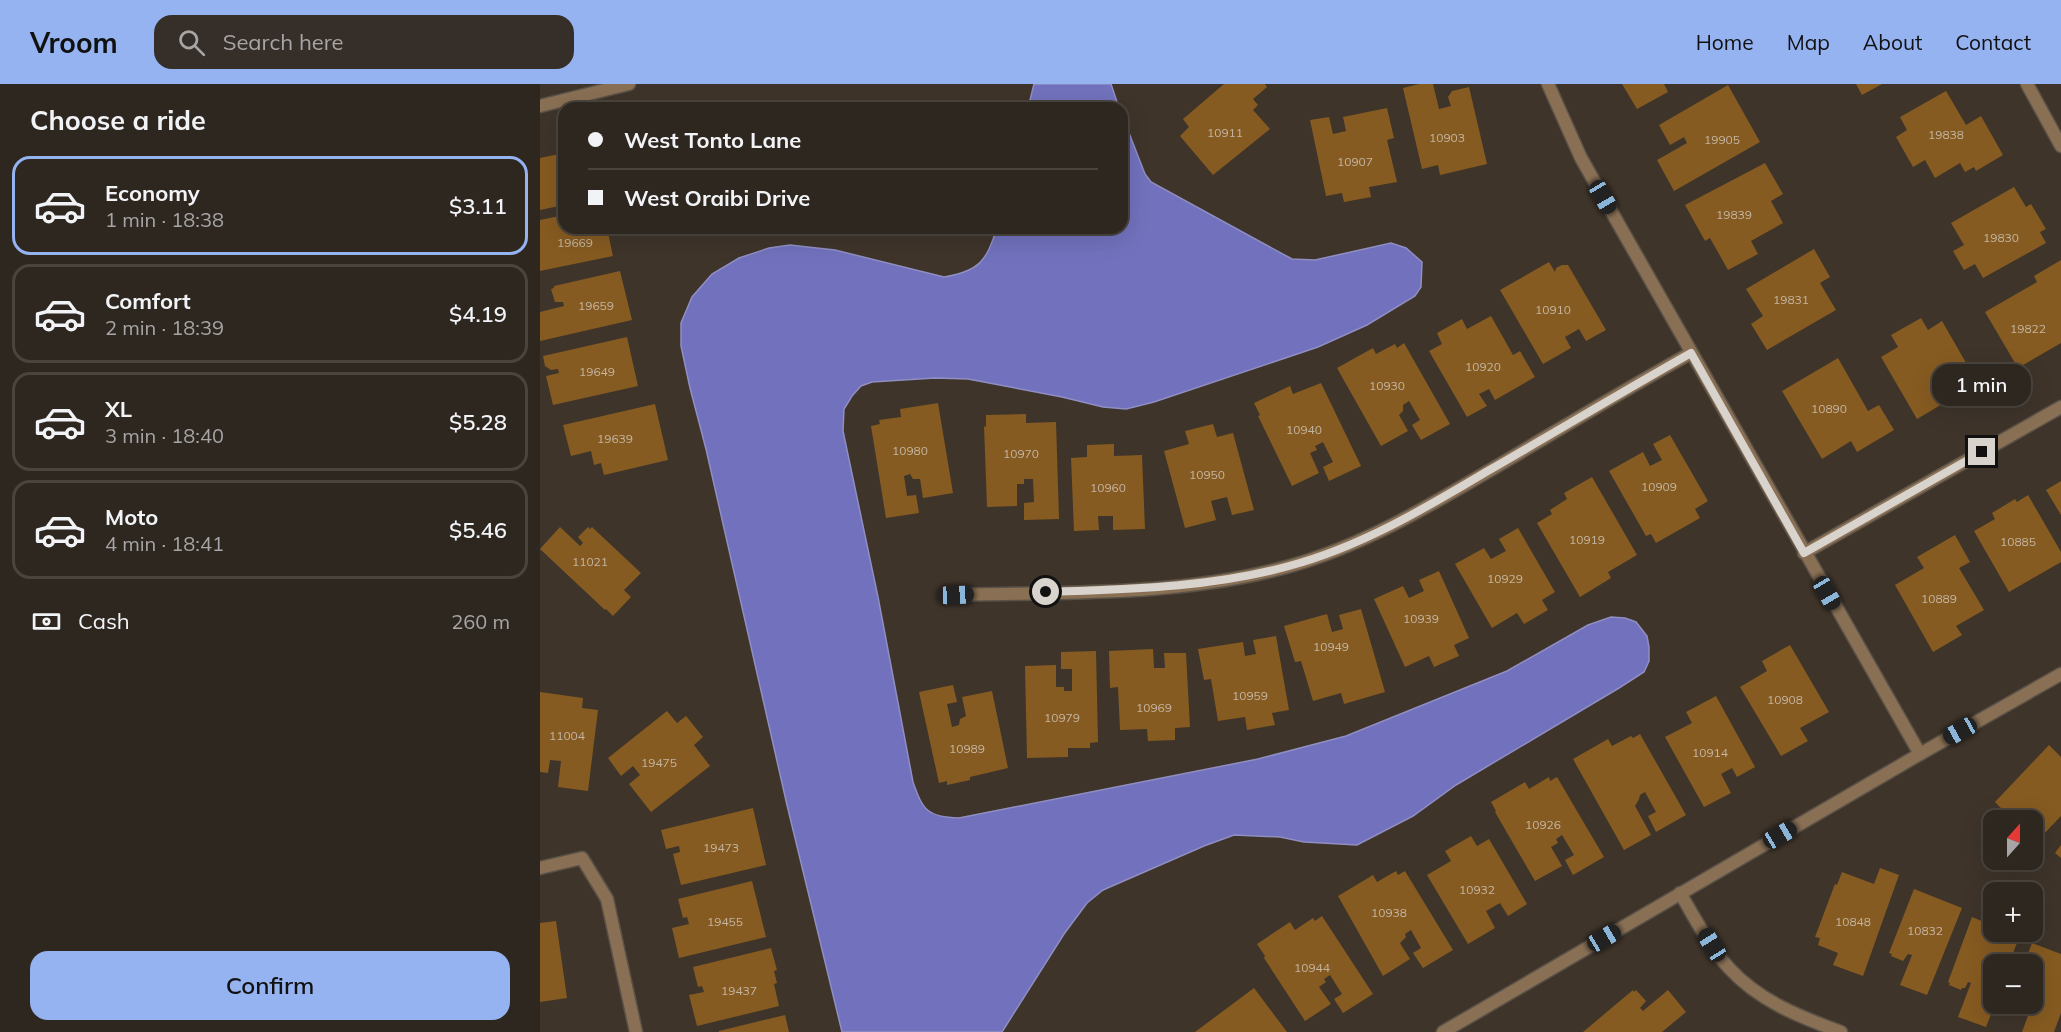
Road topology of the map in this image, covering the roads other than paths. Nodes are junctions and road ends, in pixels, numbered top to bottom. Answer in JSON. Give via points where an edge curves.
{"nodes":[{"id":1,"x":629,"y":84,"type":"edge"},
{"id":2,"x":1548,"y":84,"type":"edge"},
{"id":3,"x":2027,"y":84,"type":"edge"},
{"id":4,"x":540,"y":106,"type":"edge"},
{"id":5,"x":2061,"y":146,"type":"edge"},
{"id":6,"x":1691,"y":353,"type":"junction"},
{"id":7,"x":2061,"y":407,"type":"edge"},
{"id":8,"x":1804,"y":553,"type":"junction"},
{"id":9,"x":956,"y":595,"type":"dead end"},
{"id":10,"x":2061,"y":674,"type":"edge"},
{"id":11,"x":1920,"y":754,"type":"junction"},
{"id":12,"x":540,"y":868,"type":"edge"},
{"id":13,"x":1680,"y":894,"type":"junction"},
{"id":14,"x":636,"y":1032,"type":"edge"},
{"id":15,"x":1443,"y":1032,"type":"edge"},
{"id":16,"x":1841,"y":1032,"type":"edge"}],
"edges":[{"from":1,"to":4,"type":"street"},
{"from":2,"to":6,"type":"street","via":[[1581,158]]},
{"from":3,"to":5,"type":"street"},
{"from":6,"to":8,"type":"street"},
{"from":6,"to":9,"type":"street","via":[[1426,507],[1322,556],[1253,575],[1173,587]]},
{"from":7,"to":8,"type":"street"},
{"from":8,"to":11,"type":"street"},
{"from":10,"to":11,"type":"street"},
{"from":11,"to":13,"type":"street"},
{"from":12,"to":14,"type":"street","via":[[582,858],[607,899]]},
{"from":13,"to":15,"type":"street"},
{"from":13,"to":16,"type":"street","via":[[1729,968],[1750,988],[1775,1004]]}]}
